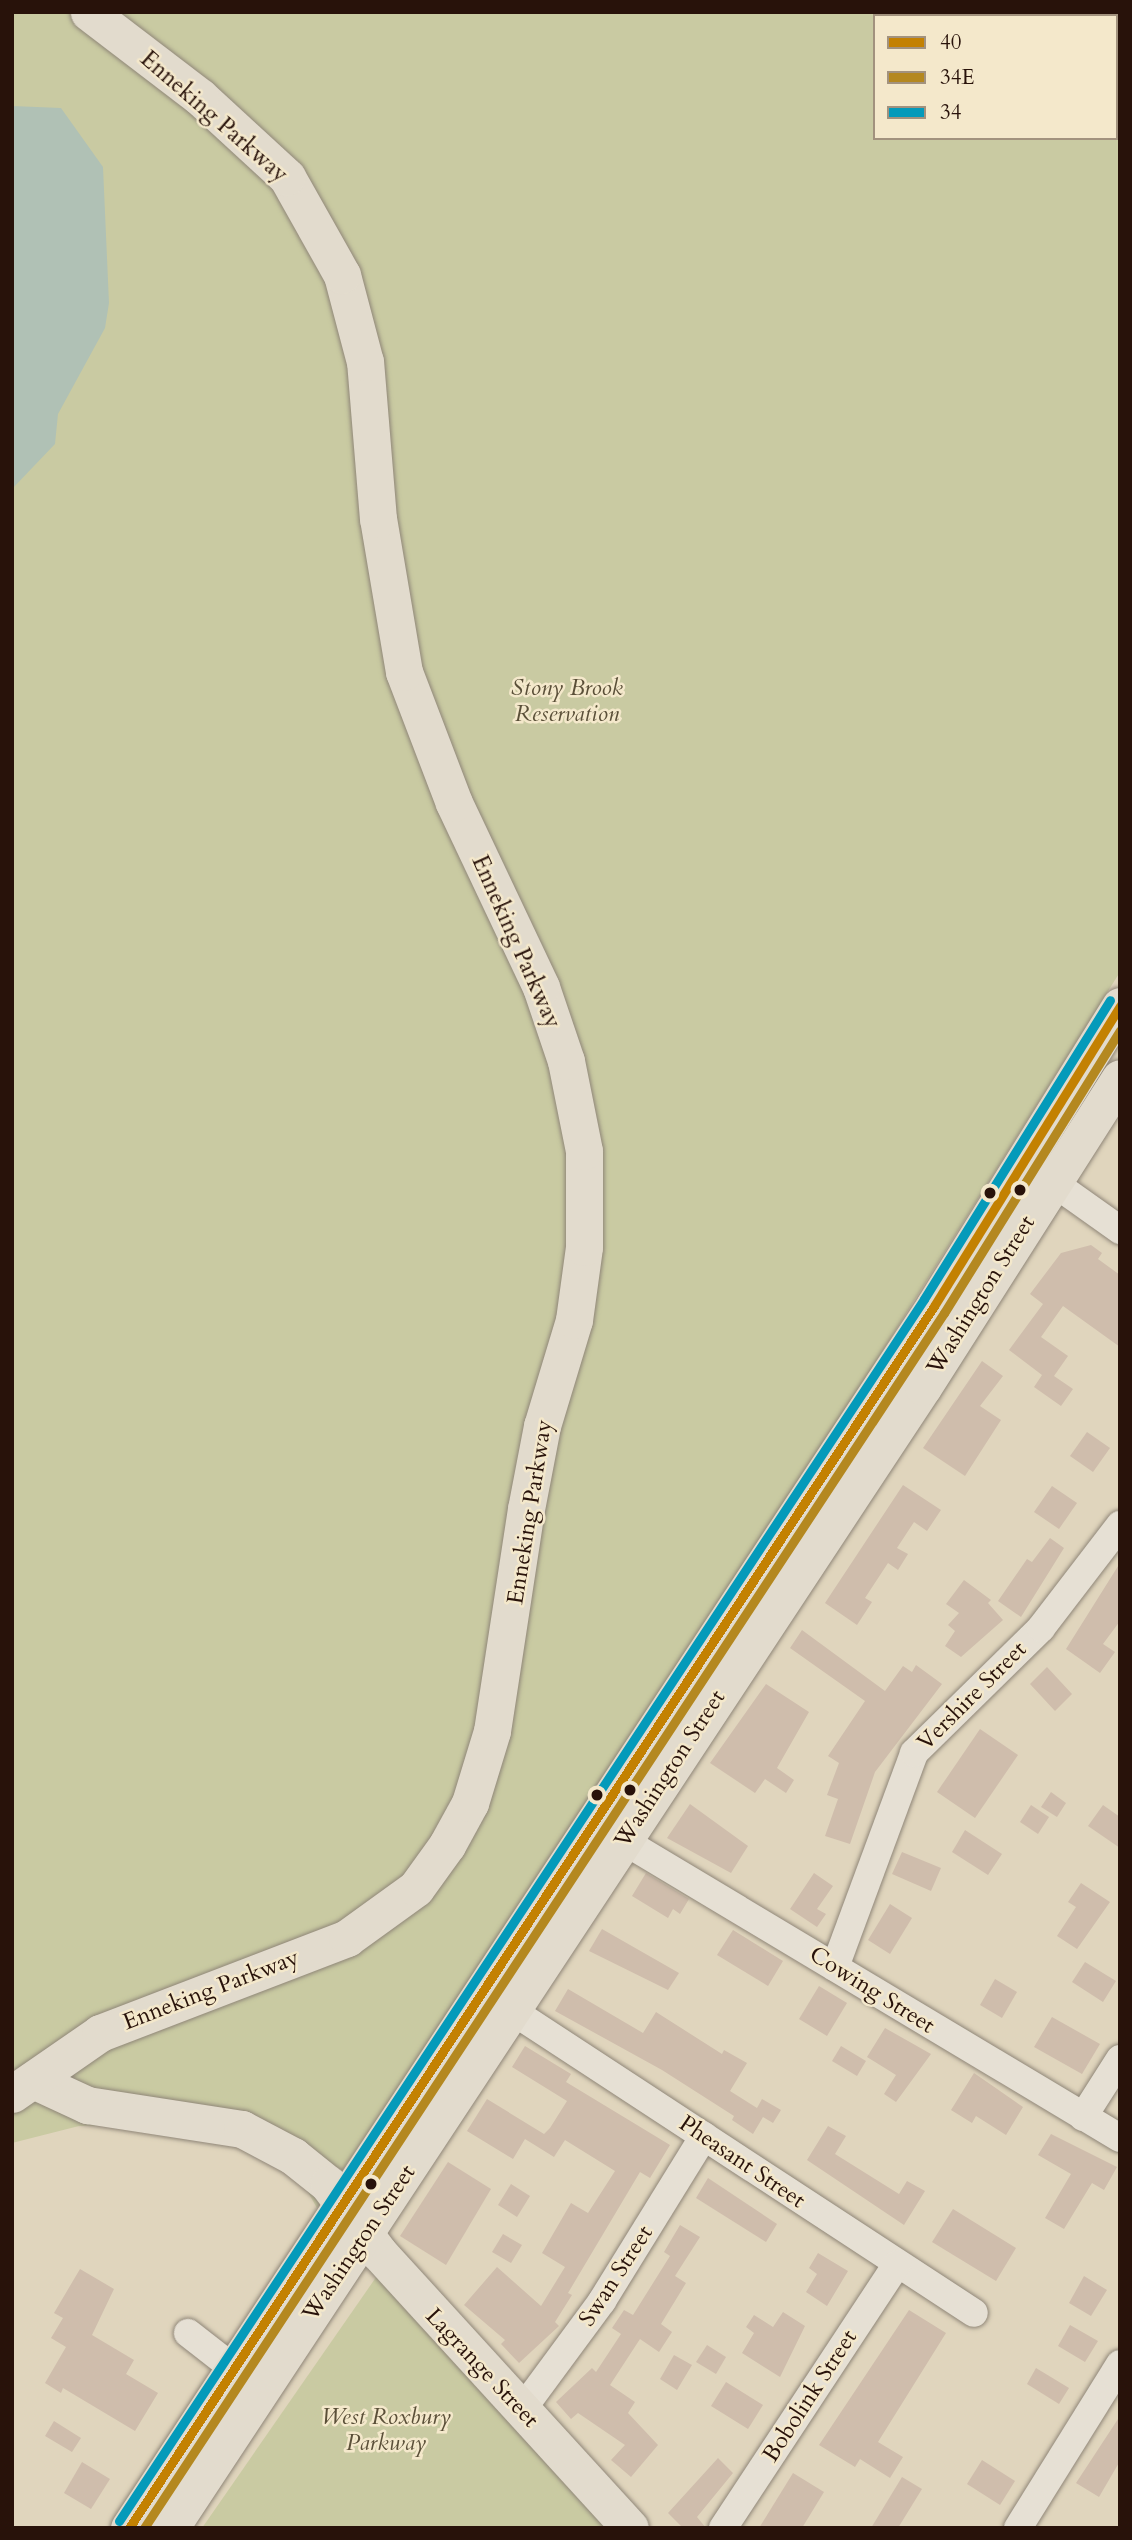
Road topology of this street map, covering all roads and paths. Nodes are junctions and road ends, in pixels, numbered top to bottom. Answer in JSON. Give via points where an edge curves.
{"nodes":[{"id":1,"x":89,"y":12,"type":"edge"},
{"id":2,"x":1120,"y":1006,"type":"edge"},
{"id":3,"x":1120,"y":1079,"type":"edge"},
{"id":4,"x":1038,"y":1171,"type":"junction"},
{"id":5,"x":1120,"y":1230,"type":"edge"},
{"id":6,"x":1118,"y":1533,"type":"edge"},
{"id":7,"x":624,"y":1841,"type":"junction"},
{"id":8,"x":835,"y":1967,"type":"junction"},
{"id":9,"x":511,"y":2010,"type":"junction"},
{"id":10,"x":1120,"y":2059,"type":"edge"},
{"id":11,"x":23,"y":2087,"type":"edge"},
{"id":12,"x":1083,"y":2116,"type":"junction"},
{"id":13,"x":704,"y":2136,"type":"junction"},
{"id":14,"x":1120,"y":2138,"type":"edge"},
{"id":15,"x":341,"y":2202,"type":"junction"},
{"id":16,"x":364,"y":2236,"type":"junction"},
{"id":17,"x":897,"y":2264,"type":"junction"},
{"id":18,"x":974,"y":2313,"type":"dead end"},
{"id":19,"x":188,"y":2333,"type":"dead end"},
{"id":20,"x":1120,"y":2364,"type":"edge"},
{"id":21,"x":233,"y":2368,"type":"junction"},
{"id":22,"x":521,"y":2411,"type":"junction"},
{"id":23,"x":129,"y":2528,"type":"edge"},
{"id":24,"x":170,"y":2528,"type":"edge"},
{"id":25,"x":630,"y":2528,"type":"edge"},
{"id":26,"x":723,"y":2528,"type":"edge"},
{"id":27,"x":1018,"y":2528,"type":"edge"}],
"edges":[{"from":1,"to":11,"type":"main road","name":"Enneking Parkway","via":[[200,97],[286,177],[342,275],[365,362],[379,519],[404,672],[454,803],[541,987],[566,1060],[584,1151],[584,1247],[574,1320],[542,1426],[526,1509],[492,1731],[470,1803],[447,1845],[416,1888],[347,1938],[100,2033]]},
{"from":2,"to":4,"type":"main road","name":"Washington Street"},
{"from":3,"to":4,"type":"main road","name":"Washington Street"},
{"from":4,"to":5,"type":"street"},
{"from":4,"to":7,"type":"main road","name":"Washington Street","via":[[923,1387]]},
{"from":4,"to":15,"type":"main road","name":"Washington Street"},
{"from":6,"to":8,"type":"street","name":"Vershire Street","via":[[1041,1628],[914,1752]]},
{"from":7,"to":8,"type":"street","name":"Cowing Street"},
{"from":7,"to":9,"type":"main road","name":"Washington Street"},
{"from":8,"to":12,"type":"street","name":"Cowing Street"},
{"from":9,"to":13,"type":"street","name":"Pheasant Street"},
{"from":9,"to":16,"type":"main road","name":"Washington Street"},
{"from":10,"to":12,"type":"street"},
{"from":11,"to":15,"type":"main road","name":"Lagrange Street","via":[[87,2105],[242,2129],[293,2156]]},
{"from":12,"to":14,"type":"street","name":"Cowing Street"},
{"from":13,"to":17,"type":"street","name":"Pheasant Street"},
{"from":13,"to":22,"type":"street","name":"Swan Street","via":[[602,2301]]},
{"from":15,"to":16,"type":"main road","name":"Lagrange Street"},
{"from":15,"to":21,"type":"main road","name":"Washington Street"},
{"from":16,"to":22,"type":"main road","name":"Lagrange Street"},
{"from":16,"to":24,"type":"main road","name":"Washington Street"},
{"from":17,"to":18,"type":"street","name":"Pheasant Street"},
{"from":17,"to":26,"type":"street","name":"Bobolink Street"},
{"from":19,"to":21,"type":"street"},
{"from":20,"to":27,"type":"street"},
{"from":21,"to":23,"type":"main road","name":"Washington Street"},
{"from":22,"to":25,"type":"main road","name":"Lagrange Street"}]}
